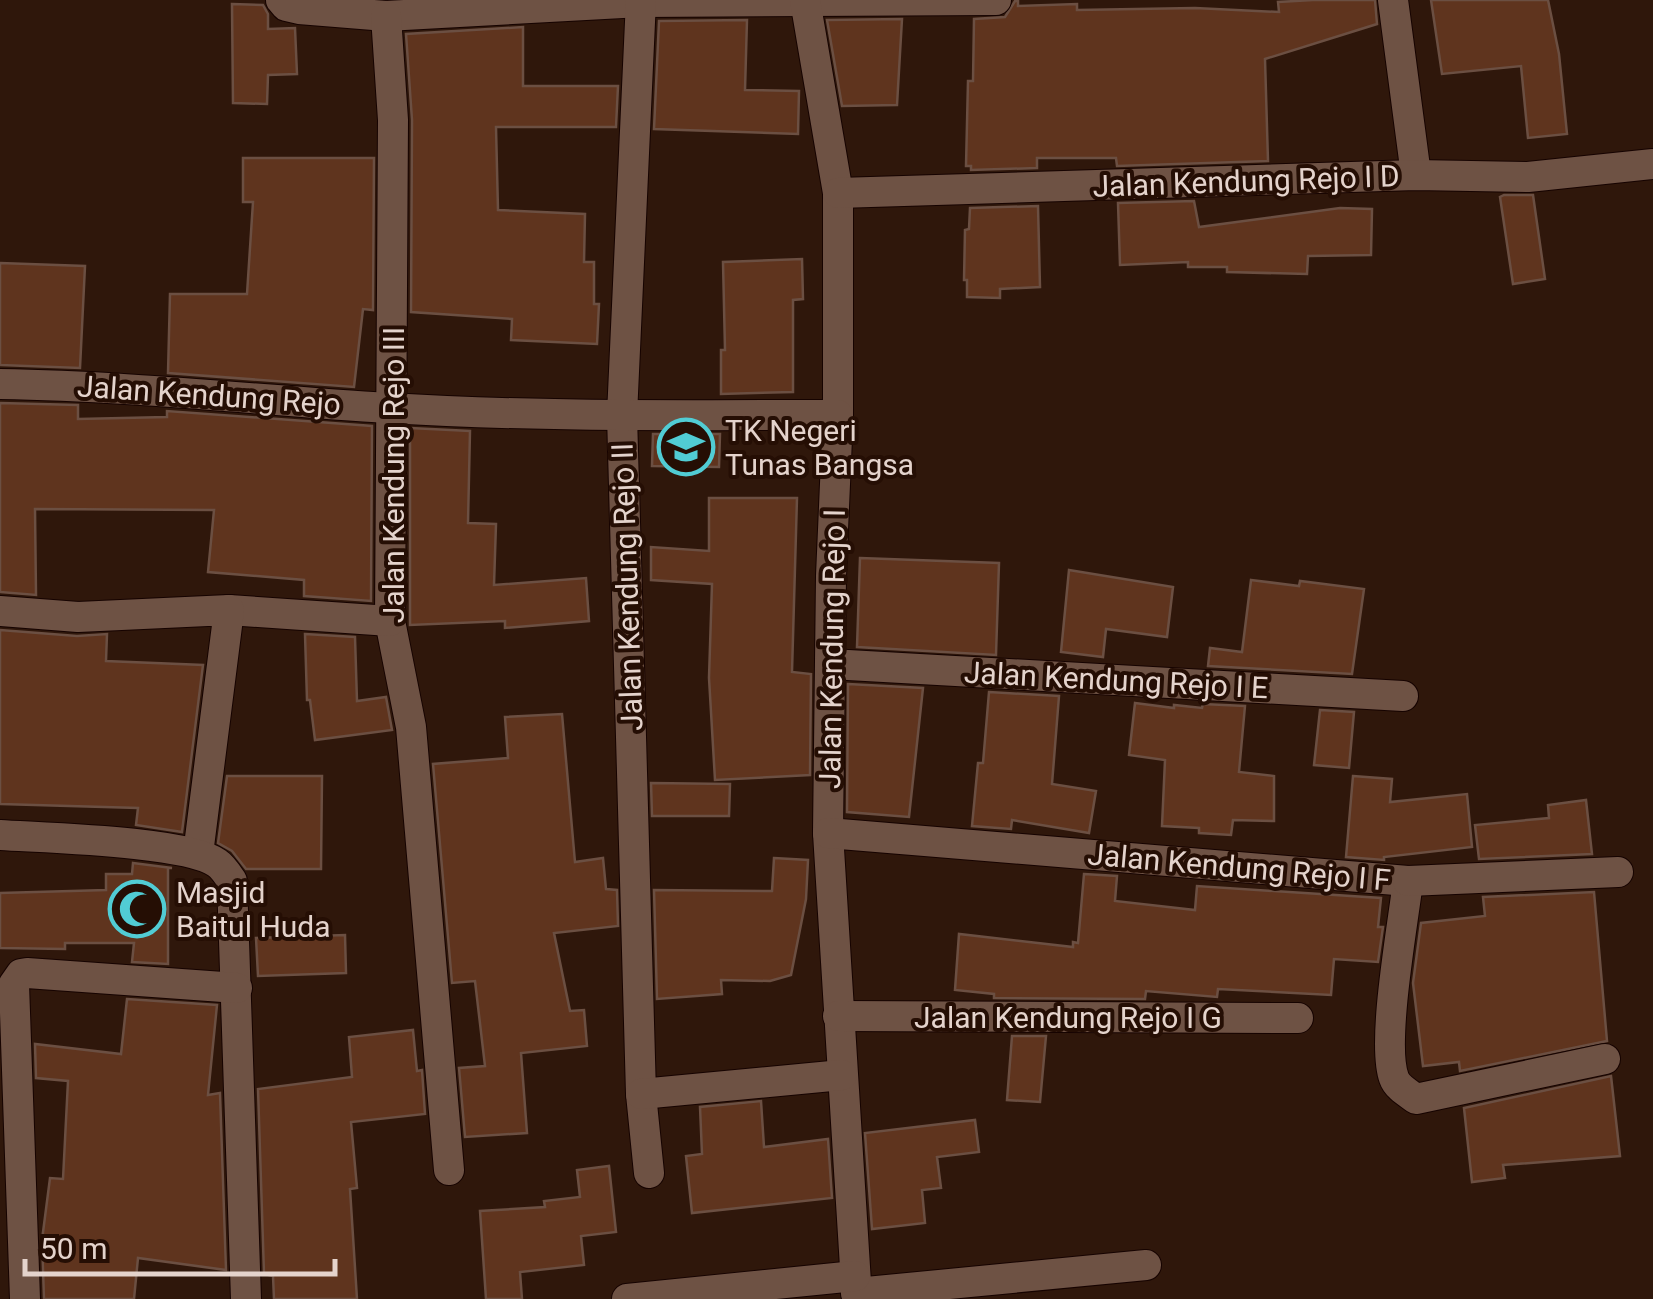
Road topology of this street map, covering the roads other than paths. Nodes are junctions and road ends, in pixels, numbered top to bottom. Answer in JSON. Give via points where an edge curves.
{"nodes":[{"id":1,"x":281,"y":0,"type":"edge"},
{"id":2,"x":996,"y":0,"type":"edge"},
{"id":3,"x":1393,"y":0,"type":"edge"},
{"id":4,"x":641,"y":1,"type":"edge"},
{"id":5,"x":806,"y":1,"type":"edge"},
{"id":6,"x":453,"y":6,"type":"edge"},
{"id":7,"x":386,"y":16,"type":"junction"},
{"id":8,"x":1653,"y":164,"type":"edge"},
{"id":9,"x":1416,"y":175,"type":"junction"},
{"id":10,"x":838,"y":194,"type":"junction"},
{"id":11,"x":0,"y":384,"type":"edge"},
{"id":12,"x":391,"y":408,"type":"junction"},
{"id":13,"x":622,"y":415,"type":"junction"},
{"id":14,"x":838,"y":415,"type":"junction"},
{"id":15,"x":229,"y":610,"type":"junction"},
{"id":16,"x":0,"y":611,"type":"edge"},
{"id":17,"x":390,"y":620,"type":"junction"},
{"id":18,"x":830,"y":664,"type":"junction"},
{"id":19,"x":1403,"y":696,"type":"dead end"},
{"id":20,"x":828,"y":833,"type":"junction"},
{"id":21,"x":0,"y":836,"type":"edge"},
{"id":22,"x":198,"y":854,"type":"junction"},
{"id":23,"x":1618,"y":872,"type":"dead end"},
{"id":24,"x":1408,"y":882,"type":"junction"},
{"id":25,"x":236,"y":988,"type":"junction"},
{"id":26,"x":838,"y":1016,"type":"junction"},
{"id":27,"x":1298,"y":1018,"type":"dead end"},
{"id":28,"x":1605,"y":1060,"type":"dead end"},
{"id":29,"x":842,"y":1075,"type":"junction"},
{"id":30,"x":640,"y":1094,"type":"junction"},
{"id":31,"x":10,"y":1098,"type":"edge"},
{"id":32,"x":449,"y":1170,"type":"dead end"},
{"id":33,"x":649,"y":1173,"type":"dead end"},
{"id":34,"x":1146,"y":1266,"type":"dead end"},
{"id":35,"x":1073,"y":1286,"type":"edge"},
{"id":36,"x":856,"y":1289,"type":"edge"},
{"id":37,"x":25,"y":1299,"type":"edge"},
{"id":38,"x":246,"y":1299,"type":"edge"},
{"id":39,"x":627,"y":1299,"type":"edge"}],
"edges":[{"from":1,"to":7,"type":"street","via":[[299,8]]},
{"from":2,"to":5,"type":"street"},
{"from":3,"to":9,"type":"street"},
{"from":4,"to":5,"type":"street"},
{"from":4,"to":6,"type":"street"},
{"from":4,"to":13,"type":"street","name":"Jalan Kendung Rejo II"},
{"from":5,"to":10,"type":"street","name":"Jalan Kendung Rejo I"},
{"from":6,"to":7,"type":"street"},
{"from":7,"to":12,"type":"street","name":"Jalan Kendung Rejo III","via":[[393,120]]},
{"from":8,"to":9,"type":"street","name":"Jalan Kendung Rejo I D","via":[[1528,177]]},
{"from":9,"to":10,"type":"street","name":"Jalan Kendung Rejo I D"},
{"from":10,"to":14,"type":"street","name":"Jalan Kendung Rejo I"},
{"from":11,"to":12,"type":"street","name":"Jalan Kendung Rejo"},
{"from":12,"to":13,"type":"street","name":"Jalan Kendung Rejo"},
{"from":12,"to":17,"type":"street","name":"Jalan Kendung Rejo III"},
{"from":13,"to":14,"type":"street","name":"Jalan Kendung Rejo"},
{"from":13,"to":30,"type":"street","name":"Jalan Kendung Rejo II"},
{"from":14,"to":18,"type":"street","name":"Jalan Kendung Rejo I"},
{"from":15,"to":16,"type":"street","via":[[78,617]]},
{"from":15,"to":17,"type":"street"},
{"from":15,"to":22,"type":"street"},
{"from":17,"to":32,"type":"street","name":"Jalan Kendung Rejo III","via":[[410,726]]},
{"from":18,"to":19,"type":"street","name":"Jalan Kendung Rejo I E"},
{"from":18,"to":20,"type":"street","name":"Jalan Kendung Rejo I"},
{"from":20,"to":24,"type":"street","name":"Jalan Kendung Rejo I F"},
{"from":20,"to":26,"type":"street","name":"Jalan Kendung Rejo I"},
{"from":21,"to":22,"type":"street"},
{"from":22,"to":25,"type":"street","via":[[232,881]]},
{"from":23,"to":24,"type":"street"},
{"from":24,"to":28,"type":"street","name":"Jalan Kendung Rejo I F","via":[[1389,1048],[1394,1080],[1403,1090],[1416,1099]]},
{"from":25,"to":31,"type":"street","via":[[22,974],[14,984]]},
{"from":25,"to":38,"type":"street"},
{"from":26,"to":27,"type":"street","name":"Jalan Kendung Rejo I G"},
{"from":26,"to":29,"type":"street","name":"Jalan Kendung Rejo I"},
{"from":29,"to":30,"type":"street"},
{"from":29,"to":36,"type":"street","name":"Jalan Kendung Rejo I"},
{"from":30,"to":33,"type":"street","name":"Jalan Kendung Rejo II"},
{"from":31,"to":37,"type":"street"},
{"from":34,"to":35,"type":"street"},
{"from":35,"to":36,"type":"street"},
{"from":36,"to":39,"type":"street"}]}
